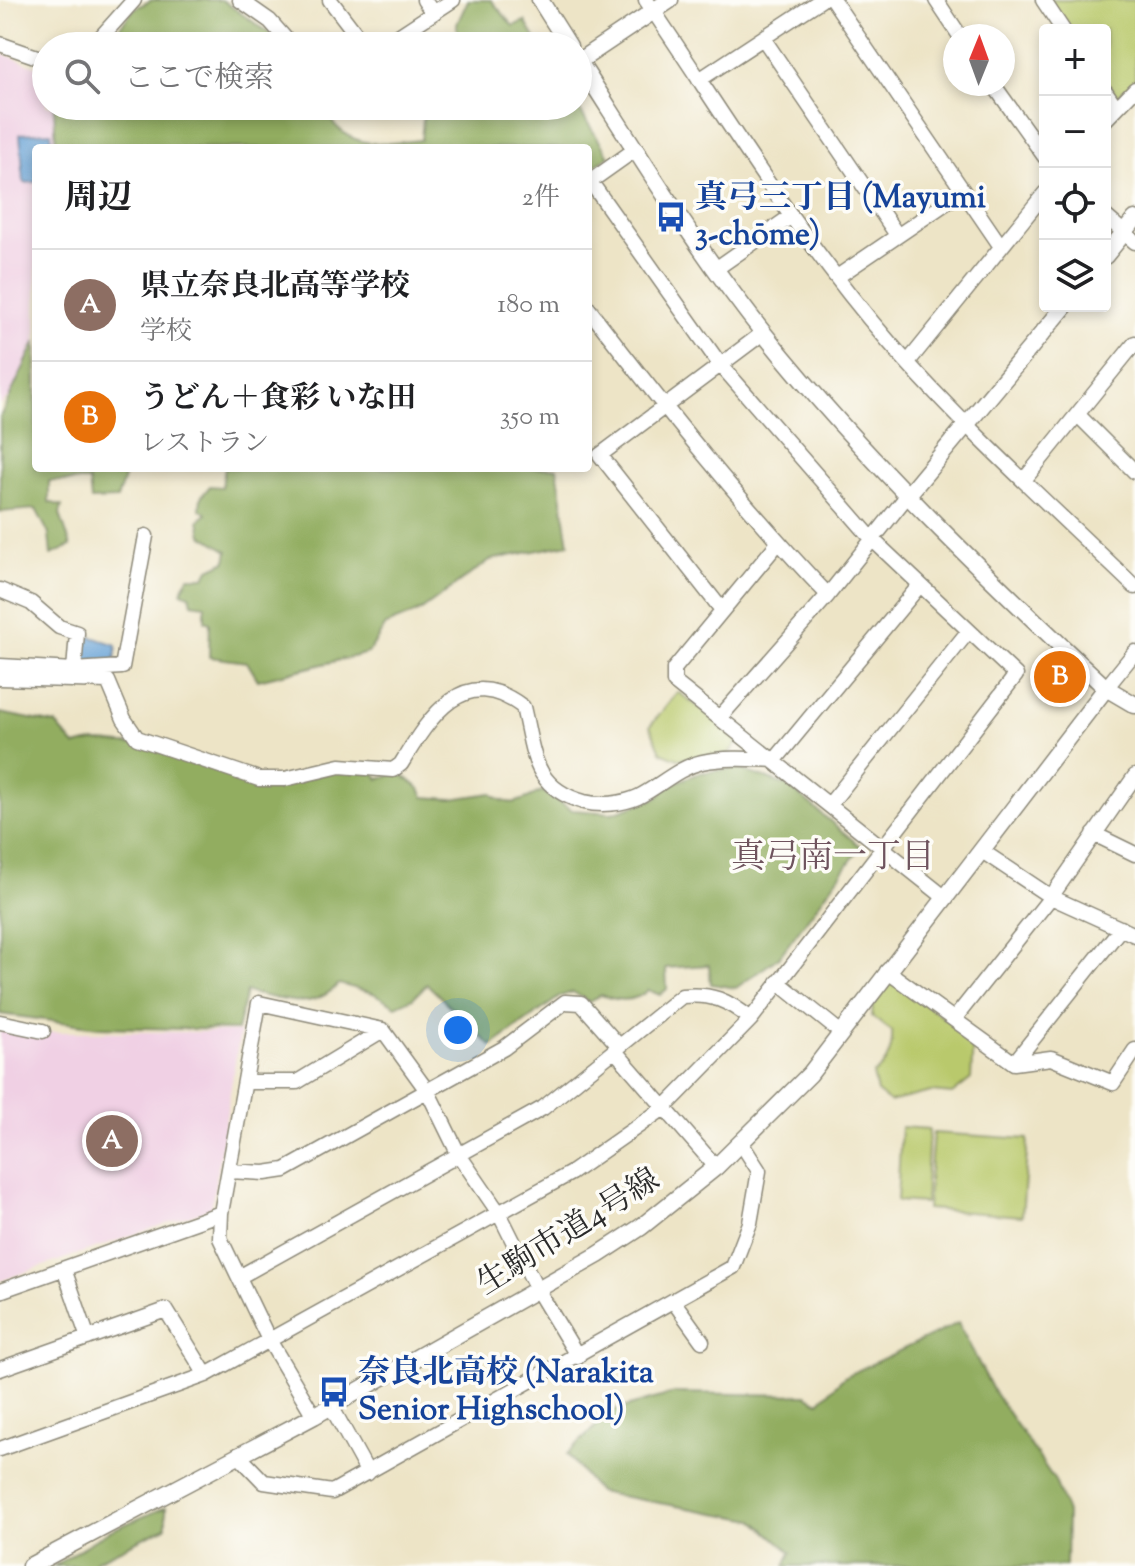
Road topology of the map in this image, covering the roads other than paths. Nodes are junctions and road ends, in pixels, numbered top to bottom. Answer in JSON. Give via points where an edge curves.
{"nodes":[{"id":1,"x":134,"y":0,"type":"edge"},
{"id":2,"x":240,"y":0,"type":"edge"},
{"id":3,"x":330,"y":0,"type":"edge"},
{"id":4,"x":424,"y":0,"type":"edge"},
{"id":5,"x":453,"y":0,"type":"edge"},
{"id":6,"x":540,"y":0,"type":"edge"},
{"id":7,"x":670,"y":0,"type":"edge"},
{"id":8,"x":821,"y":0,"type":"edge"},
{"id":9,"x":833,"y":0,"type":"edge"},
{"id":10,"x":936,"y":0,"type":"edge"},
{"id":11,"x":1043,"y":0,"type":"edge"},
{"id":12,"x":649,"y":6,"type":"edge"},
{"id":13,"x":433,"y":13,"type":"junction"},
{"id":14,"x":952,"y":24,"type":"edge"},
{"id":15,"x":1059,"y":24,"type":"edge"},
{"id":16,"x":105,"y":32,"type":"edge"},
{"id":17,"x":280,"y":32,"type":"edge"},
{"id":18,"x":354,"y":32,"type":"edge"},
{"id":19,"x":404,"y":32,"type":"edge"},
{"id":20,"x":560,"y":32,"type":"edge"},
{"id":21,"x":763,"y":38,"type":"junction"},
{"id":22,"x":0,"y":44,"type":"edge"},
{"id":23,"x":592,"y":49,"type":"edge"},
{"id":24,"x":32,"y":55,"type":"edge"},
{"id":25,"x":699,"y":80,"type":"junction"},
{"id":26,"x":592,"y":81,"type":"edge"},
{"id":27,"x":1135,"y":89,"type":"edge"},
{"id":28,"x":1002,"y":96,"type":"edge"},
{"id":29,"x":1108,"y":96,"type":"edge"},
{"id":30,"x":1116,"y":107,"type":"junction"},
{"id":31,"x":1111,"y":113,"type":"edge"},
{"id":32,"x":636,"y":149,"type":"junction"},
{"id":33,"x":1039,"y":149,"type":"edge"},
{"id":34,"x":592,"y":180,"type":"edge"},
{"id":35,"x":592,"y":186,"type":"edge"},
{"id":36,"x":962,"y":192,"type":"junction"},
{"id":37,"x":1039,"y":200,"type":"edge"},
{"id":38,"x":790,"y":217,"type":"junction"},
{"id":39,"x":1111,"y":219,"type":"edge"},
{"id":40,"x":1131,"y":231,"type":"edge"},
{"id":41,"x":897,"y":235,"type":"junction"},
{"id":42,"x":1000,"y":245,"type":"junction"},
{"id":43,"x":1111,"y":250,"type":"edge"},
{"id":44,"x":717,"y":268,"type":"junction"},
{"id":45,"x":837,"y":277,"type":"junction"},
{"id":46,"x":1060,"y":312,"type":"edge"},
{"id":47,"x":592,"y":313,"type":"edge"},
{"id":48,"x":763,"y":333,"type":"junction"},
{"id":49,"x":1133,"y":348,"type":"edge"},
{"id":50,"x":908,"y":362,"type":"junction"},
{"id":51,"x":719,"y":363,"type":"junction"},
{"id":52,"x":665,"y":408,"type":"junction"},
{"id":53,"x":1078,"y":415,"type":"junction"},
{"id":54,"x":966,"y":426,"type":"junction"},
{"id":55,"x":1135,"y":472,"type":"edge"},
{"id":56,"x":1024,"y":480,"type":"junction"},
{"id":57,"x":907,"y":496,"type":"junction"},
{"id":58,"x":146,"y":536,"type":"dead end"},
{"id":59,"x":873,"y":540,"type":"junction"},
{"id":60,"x":778,"y":543,"type":"junction"},
{"id":61,"x":919,"y":586,"type":"junction"},
{"id":62,"x":1135,"y":587,"type":"edge"},
{"id":63,"x":0,"y":590,"type":"edge"},
{"id":64,"x":828,"y":595,"type":"junction"},
{"id":65,"x":722,"y":610,"type":"junction"},
{"id":66,"x":967,"y":633,"type":"junction"},
{"id":67,"x":1135,"y":652,"type":"edge"},
{"id":68,"x":0,"y":666,"type":"edge"},
{"id":69,"x":74,"y":670,"type":"junction"},
{"id":70,"x":0,"y":678,"type":"edge"},
{"id":71,"x":1106,"y":688,"type":"junction"},
{"id":72,"x":1135,"y":705,"type":"edge"},
{"id":73,"x":721,"y":716,"type":"junction"},
{"id":74,"x":775,"y":760,"type":"junction"},
{"id":75,"x":1135,"y":776,"type":"edge"},
{"id":76,"x":830,"y":804,"type":"junction"},
{"id":77,"x":1094,"y":834,"type":"junction"},
{"id":78,"x":883,"y":847,"type":"junction"},
{"id":79,"x":982,"y":851,"type":"junction"},
{"id":80,"x":1135,"y":854,"type":"edge"},
{"id":81,"x":943,"y":896,"type":"junction"},
{"id":82,"x":1051,"y":897,"type":"junction"},
{"id":83,"x":1128,"y":931,"type":"edge"},
{"id":84,"x":887,"y":971,"type":"junction"},
{"id":85,"x":778,"y":982,"type":"junction"},
{"id":86,"x":955,"y":1018,"type":"junction"},
{"id":87,"x":751,"y":1019,"type":"junction"},
{"id":88,"x":0,"y":1022,"type":"edge"},
{"id":89,"x":383,"y":1030,"type":"junction"},
{"id":90,"x":43,"y":1031,"type":"dead end"},
{"id":91,"x":840,"y":1032,"type":"junction"},
{"id":92,"x":617,"y":1049,"type":"junction"},
{"id":93,"x":1135,"y":1050,"type":"edge"},
{"id":94,"x":1014,"y":1063,"type":"junction"},
{"id":95,"x":245,"y":1082,"type":"junction"},
{"id":96,"x":428,"y":1092,"type":"junction"},
{"id":97,"x":664,"y":1108,"type":"junction"},
{"id":98,"x":741,"y":1143,"type":"junction"},
{"id":99,"x":459,"y":1155,"type":"junction"},
{"id":100,"x":716,"y":1167,"type":"junction"},
{"id":101,"x":229,"y":1171,"type":"junction"},
{"id":102,"x":221,"y":1213,"type":"junction"},
{"id":103,"x":499,"y":1213,"type":"junction"},
{"id":104,"x":64,"y":1269,"type":"junction"},
{"id":105,"x":239,"y":1277,"type":"junction"},
{"id":106,"x":537,"y":1289,"type":"junction"},
{"id":107,"x":0,"y":1291,"type":"edge"},
{"id":108,"x":674,"y":1302,"type":"junction"},
{"id":109,"x":88,"y":1338,"type":"junction"},
{"id":110,"x":269,"y":1340,"type":"junction"},
{"id":111,"x":702,"y":1341,"type":"dead end"},
{"id":112,"x":578,"y":1357,"type":"junction"},
{"id":113,"x":0,"y":1369,"type":"edge"},
{"id":114,"x":206,"y":1375,"type":"junction"},
{"id":115,"x":331,"y":1406,"type":"junction"},
{"id":116,"x":314,"y":1416,"type":"junction"},
{"id":117,"x":0,"y":1449,"type":"edge"},
{"id":118,"x":238,"y":1455,"type":"junction"},
{"id":119,"x":368,"y":1473,"type":"junction"},
{"id":120,"x":30,"y":1566,"type":"edge"}],
"edges":[{"from":1,"to":16,"type":"street"},
{"from":2,"to":17,"type":"street"},
{"from":3,"to":18,"type":"street"},
{"from":4,"to":13,"type":"street"},
{"from":5,"to":13,"type":"street"},
{"from":6,"to":20,"type":"street"},
{"from":7,"to":12,"type":"street"},
{"from":8,"to":21,"type":"street"},
{"from":9,"to":36,"type":"street"},
{"from":10,"to":14,"type":"street"},
{"from":11,"to":15,"type":"street"},
{"from":12,"to":23,"type":"street"},
{"from":12,"to":25,"type":"street"},
{"from":13,"to":19,"type":"street"},
{"from":21,"to":25,"type":"street"},
{"from":21,"to":41,"type":"street"},
{"from":22,"to":24,"type":"street"},
{"from":25,"to":38,"type":"street"},
{"from":26,"to":32,"type":"street"},
{"from":27,"to":30,"type":"street"},
{"from":28,"to":33,"type":"street"},
{"from":29,"to":30,"type":"street"},
{"from":30,"to":31,"type":"street"},
{"from":32,"to":34,"type":"street"},
{"from":32,"to":44,"type":"street"},
{"from":35,"to":51,"type":"street"},
{"from":36,"to":41,"type":"street"},
{"from":36,"to":42,"type":"street"},
{"from":37,"to":42,"type":"street"},
{"from":38,"to":44,"type":"street"},
{"from":38,"to":45,"type":"street"},
{"from":39,"to":40,"type":"street"},
{"from":40,"to":43,"type":"street"},
{"from":41,"to":45,"type":"street"},
{"from":42,"to":50,"type":"street"},
{"from":44,"to":48,"type":"street"},
{"from":45,"to":50,"type":"street"},
{"from":46,"to":54,"type":"street"},
{"from":47,"to":52,"type":"street"},
{"from":48,"to":51,"type":"street"},
{"from":48,"to":57,"type":"street"},
{"from":49,"to":53,"type":"street"},
{"from":50,"to":54,"type":"street"},
{"from":51,"to":52,"type":"street"},
{"from":51,"to":59,"type":"street"},
{"from":52,"to":60,"type":"street"},
{"from":52,"to":65,"type":"street","via":[[600,455]]},
{"from":53,"to":55,"type":"street"},
{"from":53,"to":56,"type":"street"},
{"from":54,"to":56,"type":"street"},
{"from":54,"to":57,"type":"street"},
{"from":56,"to":62,"type":"street"},
{"from":57,"to":59,"type":"street"},
{"from":57,"to":71,"type":"street"},
{"from":58,"to":69,"type":"street","via":[[122,667]]},
{"from":59,"to":61,"type":"street"},
{"from":59,"to":64,"type":"street"},
{"from":60,"to":64,"type":"street"},
{"from":60,"to":65,"type":"street"},
{"from":61,"to":66,"type":"street"},
{"from":61,"to":74,"type":"street"},
{"from":63,"to":69,"type":"street","via":[[77,633]]},
{"from":64,"to":73,"type":"street"},
{"from":65,"to":73,"type":"street","via":[[674,669],[674,682]]},
{"from":66,"to":76,"type":"street"},
{"from":66,"to":78,"type":"street","via":[[1016,675]]},
{"from":67,"to":71,"type":"street"},
{"from":68,"to":69,"type":"street"},
{"from":70,"to":74,"type":"street","via":[[108,681],[137,738],[259,779],[285,779],[340,766],[393,770],[439,709],[467,690],[509,697],[523,707],[543,777],[563,796],[599,805],[636,798],[702,762]]},
{"from":71,"to":72,"type":"street"},
{"from":71,"to":79,"type":"street","name":"生駒市道4号線"},
{"from":73,"to":74,"type":"street"},
{"from":74,"to":76,"type":"street"},
{"from":75,"to":77,"type":"street"},
{"from":76,"to":78,"type":"street"},
{"from":77,"to":80,"type":"street"},
{"from":77,"to":82,"type":"street"},
{"from":78,"to":81,"type":"street"},
{"from":78,"to":85,"type":"street"},
{"from":79,"to":81,"type":"street","name":"生駒市道4号線"},
{"from":79,"to":82,"type":"street"},
{"from":81,"to":84,"type":"street","name":"生駒市道4号線"},
{"from":82,"to":83,"type":"street"},
{"from":82,"to":86,"type":"street"},
{"from":83,"to":94,"type":"street"},
{"from":84,"to":86,"type":"street"},
{"from":84,"to":91,"type":"street","name":"生駒市道4号線"},
{"from":85,"to":87,"type":"street"},
{"from":85,"to":91,"type":"street"},
{"from":86,"to":94,"type":"street"},
{"from":87,"to":92,"type":"street","via":[[720,997],[682,996]]},
{"from":87,"to":97,"type":"street"},
{"from":88,"to":90,"type":"street"},
{"from":89,"to":95,"type":"street","via":[[297,1082]]},
{"from":89,"to":95,"type":"street","via":[[259,1003]]},
{"from":89,"to":96,"type":"street"},
{"from":91,"to":98,"type":"street","name":"生駒市道4号線","via":[[810,1074]]},
{"from":92,"to":96,"type":"street","via":[[587,1009],[572,1000]]},
{"from":92,"to":97,"type":"street"},
{"from":92,"to":99,"type":"street","via":[[543,1108]]},
{"from":93,"to":94,"type":"street","via":[[1113,1083],[1051,1058]]},
{"from":95,"to":101,"type":"street"},
{"from":96,"to":99,"type":"street"},
{"from":96,"to":101,"type":"street","via":[[285,1170]]},
{"from":97,"to":100,"type":"street"},
{"from":97,"to":103,"type":"street","via":[[571,1173]]},
{"from":98,"to":100,"type":"street","name":"生駒市道4号線"},
{"from":98,"to":108,"type":"street","via":[[759,1171],[750,1223],[733,1267]]},
{"from":99,"to":103,"type":"street"},
{"from":99,"to":105,"type":"street"},
{"from":100,"to":106,"type":"street","name":"生駒市道4号線","via":[[641,1227]]},
{"from":101,"to":102,"type":"street"},
{"from":102,"to":104,"type":"street"},
{"from":102,"to":105,"type":"street","via":[[220,1238]]},
{"from":103,"to":106,"type":"street"},
{"from":103,"to":110,"type":"street"},
{"from":104,"to":107,"type":"street"},
{"from":104,"to":109,"type":"street"},
{"from":105,"to":110,"type":"street"},
{"from":106,"to":112,"type":"street"},
{"from":106,"to":115,"type":"street","name":"生駒市道4号線"},
{"from":108,"to":111,"type":"street"},
{"from":108,"to":112,"type":"street"},
{"from":109,"to":113,"type":"street"},
{"from":109,"to":114,"type":"street","via":[[166,1310]]},
{"from":110,"to":114,"type":"street"},
{"from":110,"to":116,"type":"street"},
{"from":112,"to":119,"type":"street"},
{"from":114,"to":117,"type":"street"},
{"from":115,"to":116,"type":"street","name":"生駒市道4号線"},
{"from":115,"to":119,"type":"street"},
{"from":116,"to":118,"type":"street","name":"生駒市道4号線"},
{"from":118,"to":119,"type":"street","via":[[264,1482],[332,1492]]},
{"from":118,"to":120,"type":"street","name":"生駒市道4号線"}]}
